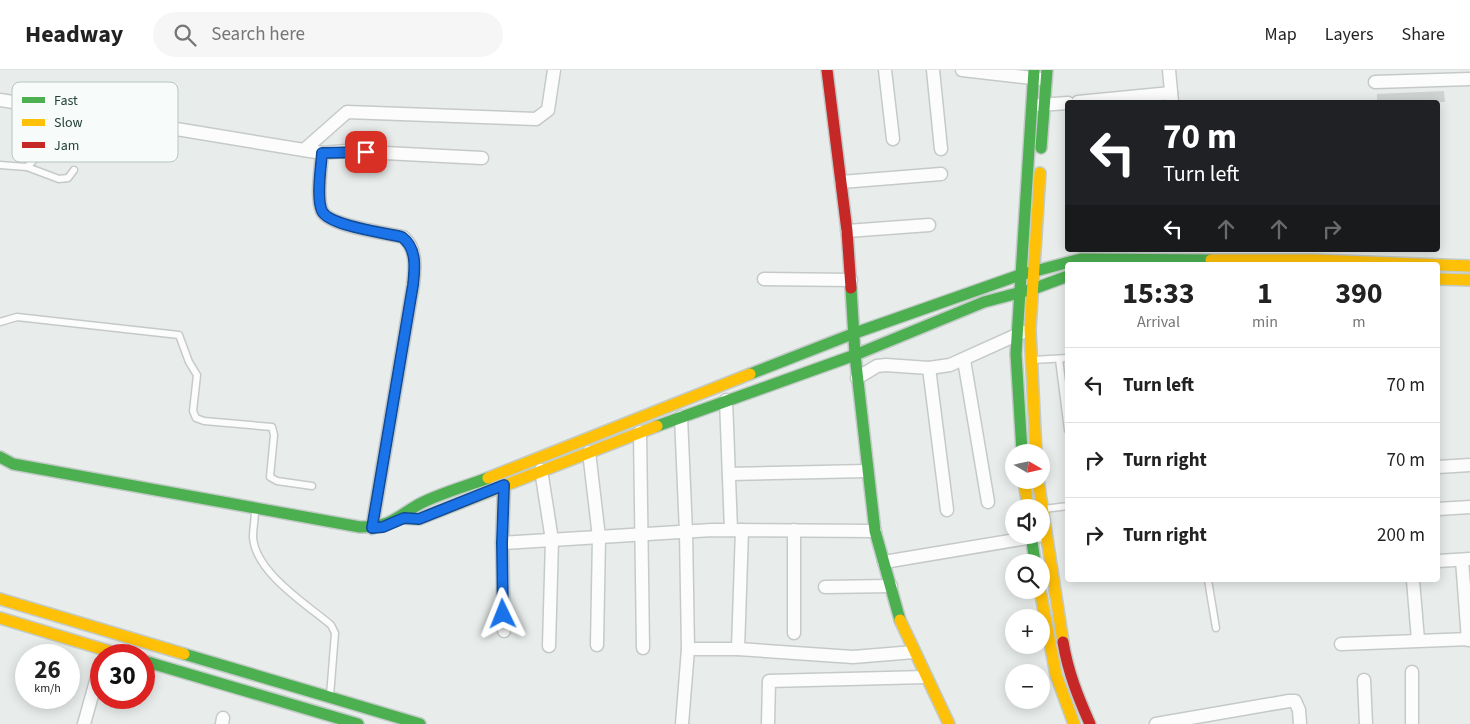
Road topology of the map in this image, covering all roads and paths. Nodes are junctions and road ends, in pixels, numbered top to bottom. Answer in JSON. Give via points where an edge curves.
{"nodes":[{"id":1,"x":554,"y":70,"type":"edge"},
{"id":2,"x":827,"y":70,"type":"edge"},
{"id":3,"x":885,"y":70,"type":"edge"},
{"id":4,"x":933,"y":70,"type":"edge"},
{"id":5,"x":962,"y":70,"type":"edge"},
{"id":6,"x":1169,"y":70,"type":"edge"},
{"id":7,"x":1040,"y":75,"type":"edge"},
{"id":8,"x":1470,"y":79,"type":"edge"},
{"id":9,"x":1375,"y":82,"type":"dead end"},
{"id":10,"x":1172,"y":98,"type":"edge"},
{"id":11,"x":1125,"y":100,"type":"edge"},
{"id":12,"x":1065,"y":104,"type":"edge"},
{"id":13,"x":1039,"y":105,"type":"junction"},
{"id":14,"x":178,"y":129,"type":"edge"},
{"id":15,"x":893,"y":138,"type":"dead end"},
{"id":16,"x":941,"y":149,"type":"dead end"},
{"id":17,"x":304,"y":150,"type":"junction"},
{"id":18,"x":322,"y":153,"type":"junction"},
{"id":19,"x":482,"y":158,"type":"dead end"},
{"id":20,"x":32,"y":162,"type":"edge"},
{"id":21,"x":0,"y":165,"type":"edge"},
{"id":22,"x":27,"y":167,"type":"junction"},
{"id":23,"x":74,"y":170,"type":"dead end"},
{"id":24,"x":941,"y":174,"type":"dead end"},
{"id":25,"x":841,"y":182,"type":"junction"},
{"id":26,"x":929,"y":225,"type":"dead end"},
{"id":27,"x":847,"y":231,"type":"junction"},
{"id":28,"x":1069,"y":262,"type":"edge"},
{"id":29,"x":1367,"y":262,"type":"edge"},
{"id":30,"x":1065,"y":263,"type":"edge"},
{"id":31,"x":1440,"y":265,"type":"edge"},
{"id":32,"x":1470,"y":266,"type":"edge"},
{"id":33,"x":1035,"y":271,"type":"junction"},
{"id":34,"x":1020,"y":275,"type":"junction"},
{"id":35,"x":1065,"y":277,"type":"edge"},
{"id":36,"x":764,"y":279,"type":"dead end"},
{"id":37,"x":1440,"y":279,"type":"edge"},
{"id":38,"x":851,"y":280,"type":"junction"},
{"id":39,"x":1470,"y":280,"type":"edge"},
{"id":40,"x":1033,"y":289,"type":"junction"},
{"id":41,"x":1019,"y":292,"type":"junction"},
{"id":42,"x":0,"y":322,"type":"edge"},
{"id":43,"x":1030,"y":329,"type":"junction"},
{"id":44,"x":855,"y":334,"type":"junction"},
{"id":45,"x":1017,"y":335,"type":"junction"},
{"id":46,"x":855,"y":355,"type":"junction"},
{"id":47,"x":1065,"y":358,"type":"edge"},
{"id":48,"x":1059,"y":359,"type":"junction"},
{"id":49,"x":964,"y":360,"type":"junction"},
{"id":50,"x":1031,"y":360,"type":"junction"},
{"id":51,"x":929,"y":368,"type":"junction"},
{"id":52,"x":857,"y":378,"type":"junction"},
{"id":53,"x":726,"y":400,"type":"junction"},
{"id":54,"x":1065,"y":410,"type":"edge"},
{"id":55,"x":681,"y":417,"type":"junction"},
{"id":56,"x":640,"y":432,"type":"junction"},
{"id":57,"x":1022,"y":444,"type":"edge"},
{"id":58,"x":1036,"y":444,"type":"edge"},
{"id":59,"x":589,"y":452,"type":"junction"},
{"id":60,"x":0,"y":457,"type":"edge"},
{"id":61,"x":13,"y":464,"type":"junction"},
{"id":62,"x":1470,"y":465,"type":"edge"},
{"id":63,"x":0,"y":467,"type":"edge"},
{"id":64,"x":1440,"y":467,"type":"edge"},
{"id":65,"x":541,"y":470,"type":"junction"},
{"id":66,"x":867,"y":471,"type":"junction"},
{"id":67,"x":729,"y":474,"type":"junction"},
{"id":68,"x":504,"y":485,"type":"junction"},
{"id":69,"x":312,"y":486,"type":"dead end"},
{"id":70,"x":988,"y":502,"type":"dead end"},
{"id":71,"x":1065,"y":506,"type":"edge"},
{"id":72,"x":1470,"y":507,"type":"edge"},
{"id":73,"x":1050,"y":508,"type":"edge"},
{"id":74,"x":256,"y":509,"type":"junction"},
{"id":75,"x":1440,"y":509,"type":"edge"},
{"id":76,"x":947,"y":510,"type":"dead end"},
{"id":77,"x":404,"y":518,"type":"junction"},
{"id":78,"x":372,"y":528,"type":"junction"},
{"id":79,"x":736,"y":530,"type":"junction"},
{"id":80,"x":794,"y":530,"type":"junction"},
{"id":81,"x":875,"y":531,"type":"junction"},
{"id":82,"x":686,"y":532,"type":"junction"},
{"id":83,"x":642,"y":535,"type":"junction"},
{"id":84,"x":599,"y":537,"type":"junction"},
{"id":85,"x":552,"y":540,"type":"junction"},
{"id":86,"x":1005,"y":541,"type":"edge"},
{"id":87,"x":502,"y":543,"type":"junction"},
{"id":88,"x":1047,"y":544,"type":"edge"},
{"id":89,"x":1466,"y":559,"type":"edge"},
{"id":90,"x":1440,"y":561,"type":"edge"},
{"id":91,"x":884,"y":562,"type":"junction"},
{"id":92,"x":1208,"y":582,"type":"edge"},
{"id":93,"x":1413,"y":582,"type":"edge"},
{"id":94,"x":891,"y":586,"type":"junction"},
{"id":95,"x":825,"y":587,"type":"dead end"},
{"id":96,"x":0,"y":599,"type":"edge"},
{"id":97,"x":1042,"y":599,"type":"edge"},
{"id":98,"x":0,"y":618,"type":"edge"},
{"id":99,"x":1216,"y":628,"type":"dead end"},
{"id":100,"x":504,"y":631,"type":"dead end"},
{"id":101,"x":794,"y":633,"type":"dead end"},
{"id":102,"x":1418,"y":640,"type":"junction"},
{"id":103,"x":1469,"y":640,"type":"edge"},
{"id":104,"x":1341,"y":644,"type":"dead end"},
{"id":105,"x":597,"y":645,"type":"dead end"},
{"id":106,"x":549,"y":646,"type":"dead end"},
{"id":107,"x":90,"y":647,"type":"edge"},
{"id":108,"x":643,"y":648,"type":"dead end"},
{"id":109,"x":688,"y":649,"type":"junction"},
{"id":110,"x":738,"y":649,"type":"junction"},
{"id":111,"x":914,"y":652,"type":"junction"},
{"id":112,"x":155,"y":664,"type":"edge"},
{"id":113,"x":1412,"y":672,"type":"dead end"},
{"id":114,"x":926,"y":677,"type":"junction"},
{"id":115,"x":1364,"y":680,"type":"dead end"},
{"id":116,"x":330,"y":696,"type":"junction"},
{"id":117,"x":90,"y":702,"type":"edge"},
{"id":118,"x":1163,"y":723,"type":"edge"},
{"id":119,"x":84,"y":724,"type":"edge"},
{"id":120,"x":358,"y":724,"type":"edge"},
{"id":121,"x":420,"y":724,"type":"edge"},
{"id":122,"x":682,"y":724,"type":"edge"},
{"id":123,"x":768,"y":724,"type":"edge"},
{"id":124,"x":949,"y":724,"type":"edge"},
{"id":125,"x":1074,"y":724,"type":"edge"},
{"id":126,"x":1090,"y":724,"type":"edge"},
{"id":127,"x":1300,"y":724,"type":"edge"},
{"id":128,"x":1366,"y":724,"type":"edge"},
{"id":129,"x":1412,"y":724,"type":"edge"}],
"edges":[{"from":1,"to":17,"type":"street","via":[[548,110],[536,119],[347,112]]},
{"from":2,"to":25,"type":"street"},
{"from":3,"to":15,"type":"street"},
{"from":4,"to":16,"type":"street"},
{"from":5,"to":7,"type":"street"},
{"from":6,"to":10,"type":"street"},
{"from":7,"to":13,"type":"street"},
{"from":8,"to":9,"type":"street"},
{"from":10,"to":11,"type":"street"},
{"from":12,"to":13,"type":"street"},
{"from":13,"to":33,"type":"street"},
{"from":13,"to":34,"type":"street"},
{"from":14,"to":17,"type":"street"},
{"from":17,"to":18,"type":"street"},
{"from":18,"to":19,"type":"street","via":[[346,151]]},
{"from":18,"to":78,"type":"street","via":[[320,200],[326,216],[338,222],[402,237],[410,243],[413,254],[413,285]]},
{"from":20,"to":22,"type":"lane"},
{"from":21,"to":22,"type":"lane"},
{"from":22,"to":23,"type":"lane","via":[[59,179],[68,178]]},
{"from":24,"to":25,"type":"street"},
{"from":25,"to":27,"type":"street"},
{"from":26,"to":27,"type":"street"},
{"from":27,"to":38,"type":"street"},
{"from":28,"to":29,"type":"street","via":[[1080,259]]},
{"from":30,"to":33,"type":"street"},
{"from":31,"to":32,"type":"street"},
{"from":33,"to":34,"type":"street"},
{"from":33,"to":40,"type":"street"},
{"from":34,"to":41,"type":"street"},
{"from":34,"to":44,"type":"street"},
{"from":35,"to":40,"type":"street"},
{"from":36,"to":38,"type":"street"},
{"from":37,"to":39,"type":"street"},
{"from":38,"to":44,"type":"street"},
{"from":40,"to":41,"type":"street"},
{"from":40,"to":43,"type":"street"},
{"from":41,"to":45,"type":"street"},
{"from":41,"to":46,"type":"street","via":[[984,302]]},
{"from":42,"to":69,"type":"lane","via":[[17,318],[179,335],[188,362],[197,375],[193,411],[196,418],[272,427],[270,477],[277,482]]},
{"from":43,"to":45,"type":"street"},
{"from":43,"to":50,"type":"street"},
{"from":44,"to":46,"type":"street"},
{"from":44,"to":77,"type":"street","via":[[416,506]]},
{"from":45,"to":49,"type":"street"},
{"from":45,"to":57,"type":"street"},
{"from":46,"to":52,"type":"street"},
{"from":46,"to":53,"type":"street"},
{"from":47,"to":48,"type":"lane"},
{"from":48,"to":50,"type":"lane"},
{"from":48,"to":54,"type":"lane"},
{"from":49,"to":51,"type":"street"},
{"from":49,"to":70,"type":"street"},
{"from":50,"to":58,"type":"street"},
{"from":51,"to":52,"type":"street","via":[[886,364]]},
{"from":51,"to":76,"type":"street"},
{"from":52,"to":66,"type":"street"},
{"from":53,"to":55,"type":"street"},
{"from":53,"to":67,"type":"street"},
{"from":55,"to":56,"type":"street"},
{"from":55,"to":82,"type":"street"},
{"from":56,"to":59,"type":"street"},
{"from":56,"to":83,"type":"street"},
{"from":59,"to":65,"type":"street"},
{"from":59,"to":84,"type":"street"},
{"from":60,"to":61,"type":"street"},
{"from":61,"to":63,"type":"street"},
{"from":61,"to":74,"type":"street"},
{"from":62,"to":64,"type":"street"},
{"from":65,"to":68,"type":"street"},
{"from":65,"to":85,"type":"street"},
{"from":66,"to":67,"type":"street"},
{"from":66,"to":81,"type":"street"},
{"from":67,"to":79,"type":"street"},
{"from":68,"to":77,"type":"street","via":[[419,519]]},
{"from":68,"to":87,"type":"street"},
{"from":71,"to":73,"type":"lane"},
{"from":72,"to":75,"type":"street"},
{"from":74,"to":78,"type":"street"},
{"from":74,"to":116,"type":"lane","via":[[253,538],[269,572],[335,633]]},
{"from":77,"to":78,"type":"street"},
{"from":79,"to":80,"type":"street"},
{"from":79,"to":82,"type":"street"},
{"from":79,"to":110,"type":"street"},
{"from":80,"to":81,"type":"street"},
{"from":80,"to":101,"type":"street"},
{"from":81,"to":91,"type":"street"},
{"from":82,"to":83,"type":"street"},
{"from":82,"to":109,"type":"street"},
{"from":83,"to":84,"type":"street"},
{"from":83,"to":108,"type":"street"},
{"from":84,"to":85,"type":"street"},
{"from":84,"to":105,"type":"street"},
{"from":85,"to":87,"type":"street"},
{"from":85,"to":106,"type":"street"},
{"from":86,"to":91,"type":"street"},
{"from":87,"to":100,"type":"street"},
{"from":88,"to":126,"type":"street","via":[[1067,665]]},
{"from":89,"to":90,"type":"street"},
{"from":89,"to":103,"type":"street"},
{"from":91,"to":94,"type":"street"},
{"from":92,"to":99,"type":"lane"},
{"from":93,"to":102,"type":"street"},
{"from":94,"to":95,"type":"street"},
{"from":94,"to":111,"type":"street","via":[[902,626]]},
{"from":96,"to":116,"type":"street"},
{"from":97,"to":125,"type":"street","via":[[1053,668]]},
{"from":98,"to":107,"type":"street"},
{"from":102,"to":103,"type":"street"},
{"from":102,"to":104,"type":"street"},
{"from":109,"to":110,"type":"street"},
{"from":109,"to":122,"type":"street"},
{"from":110,"to":111,"type":"street","via":[[853,657]]},
{"from":111,"to":114,"type":"street"},
{"from":112,"to":120,"type":"street"},
{"from":113,"to":129,"type":"street"},
{"from":114,"to":123,"type":"street","via":[[769,681]]},
{"from":114,"to":124,"type":"street"},
{"from":115,"to":128,"type":"street"},
{"from":116,"to":121,"type":"street"},
{"from":117,"to":119,"type":"street"},
{"from":118,"to":127,"type":"street","via":[[1294,701],[1298,705]]}]}
